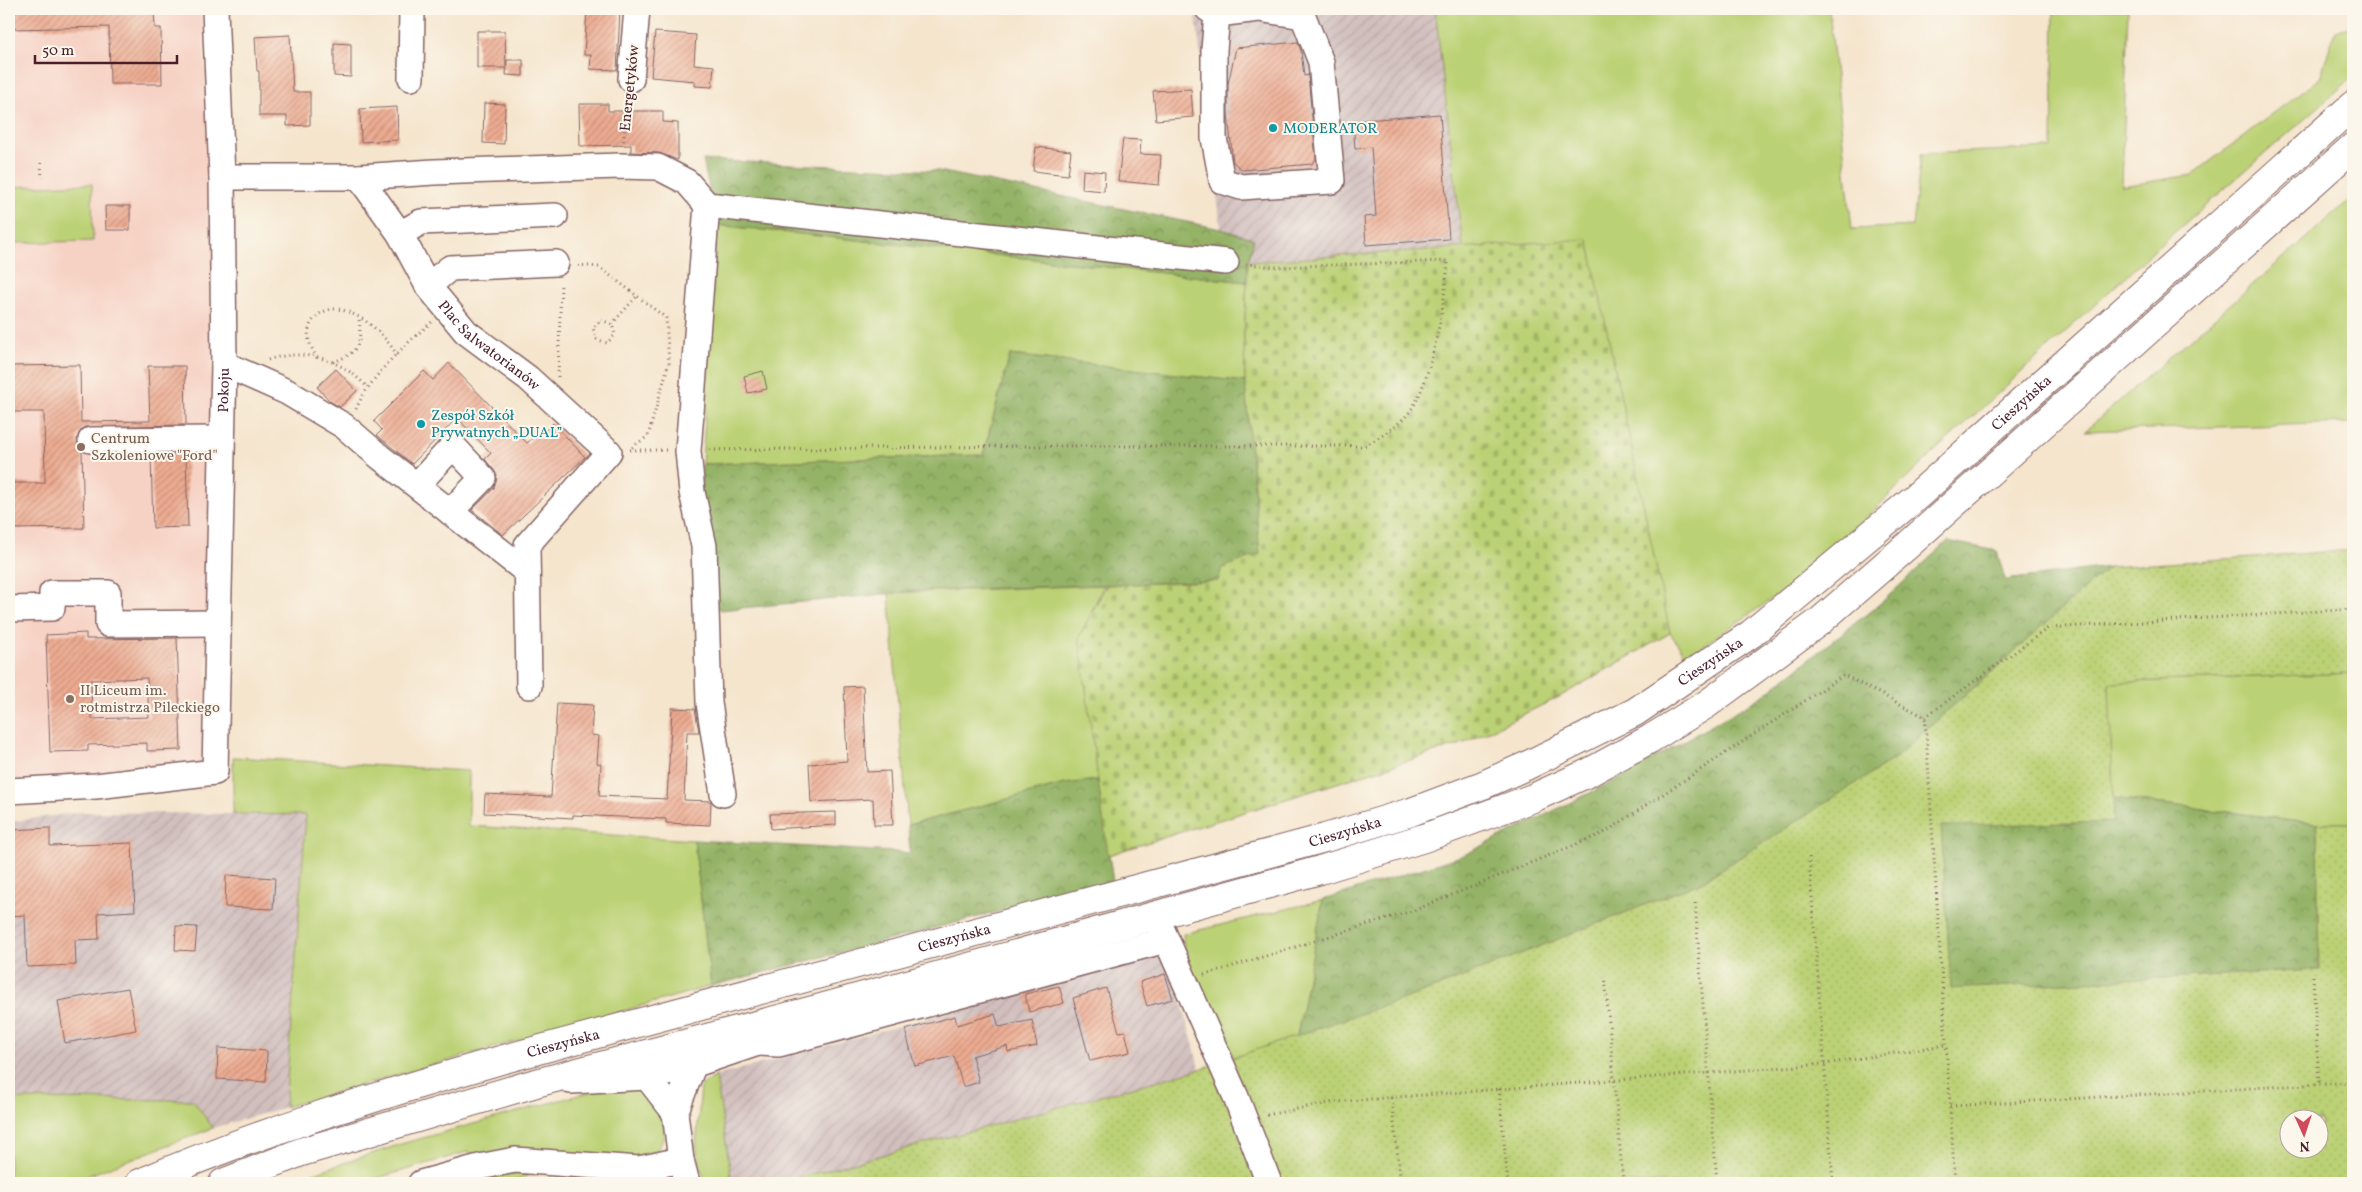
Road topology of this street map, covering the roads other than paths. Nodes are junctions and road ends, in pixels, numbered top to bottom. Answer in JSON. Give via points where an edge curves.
{"nodes":[{"id":1,"x":215,"y":9,"type":"edge"},
{"id":2,"x":412,"y":9,"type":"edge"},
{"id":3,"x":637,"y":9,"type":"edge"},
{"id":4,"x":1212,"y":11,"type":"edge"},
{"id":5,"x":411,"y":78,"type":"dead end"},
{"id":6,"x":631,"y":79,"type":"road end"},
{"id":7,"x":2353,"y":105,"type":"edge"},
{"id":8,"x":2353,"y":147,"type":"edge"},
{"id":9,"x":359,"y":176,"type":"junction"},
{"id":10,"x":222,"y":177,"type":"junction"},
{"id":11,"x":707,"y":205,"type":"junction"},
{"id":12,"x":555,"y":216,"type":"dead end"},
{"id":13,"x":400,"y":234,"type":"junction"},
{"id":14,"x":1226,"y":262,"type":"road end"},
{"id":15,"x":563,"y":270,"type":"road end"},
{"id":16,"x":428,"y":286,"type":"junction"},
{"id":17,"x":224,"y":364,"type":"junction"},
{"id":18,"x":222,"y":439,"type":"junction"},
{"id":19,"x":91,"y":440,"type":"dead end"},
{"id":20,"x":416,"y":486,"type":"junction"},
{"id":21,"x":450,"y":512,"type":"junction"},
{"id":22,"x":527,"y":572,"type":"junction"},
{"id":23,"x":9,"y":609,"type":"edge"},
{"id":24,"x":218,"y":623,"type":"junction"},
{"id":25,"x":529,"y":686,"type":"dead end"},
{"id":26,"x":9,"y":791,"type":"edge"},
{"id":27,"x":723,"y":794,"type":"dead end"},
{"id":28,"x":1156,"y":915,"type":"junction"},
{"id":29,"x":1166,"y":940,"type":"junction"},
{"id":30,"x":817,"y":1009,"type":"junction"},
{"id":31,"x":758,"y":1043,"type":"junction"},
{"id":32,"x":694,"y":1064,"type":"junction"},
{"id":33,"x":647,"y":1077,"type":"junction"},
{"id":34,"x":536,"y":1083,"type":"junction"},
{"id":35,"x":675,"y":1113,"type":"junction"},
{"id":36,"x":681,"y":1160,"type":"junction"},
{"id":37,"x":140,"y":1183,"type":"edge"},
{"id":38,"x":223,"y":1183,"type":"edge"},
{"id":39,"x":420,"y":1183,"type":"edge"},
{"id":40,"x":687,"y":1183,"type":"edge"},
{"id":41,"x":1269,"y":1183,"type":"edge"}],
"edges":[{"from":1,"to":10,"type":"street","name":"Pokoju"},
{"from":2,"to":5,"type":"street"},
{"from":3,"to":6,"type":"street","name":"Energetyków"},
{"from":4,"to":4,"type":"street","via":[[1259,9],[1303,16],[1320,62],[1332,181],[1241,187],[1222,181],[1214,138]]},
{"from":7,"to":37,"type":"main road","name":"Cieszyńska","via":[[1930,484],[1751,634],[1635,712],[1534,762],[1411,812],[1324,838],[513,1056],[394,1091],[291,1124]]},
{"from":8,"to":28,"type":"main road","name":"Cieszyńska","via":[[1826,616],[1707,704],[1650,739],[1533,798],[1424,838]]},
{"from":9,"to":10,"type":"street"},
{"from":9,"to":11,"type":"street","via":[[658,167],[687,182]]},
{"from":9,"to":13,"type":"street","name":"Plac Salwatorianów"},
{"from":10,"to":17,"type":"street","name":"Pokoju"},
{"from":11,"to":14,"type":"street"},
{"from":11,"to":27,"type":"street","via":[[688,450],[692,492],[704,546],[708,704]]},
{"from":12,"to":13,"type":"street","via":[[421,222]]},
{"from":13,"to":16,"type":"street","name":"Plac Salwatorianów"},
{"from":15,"to":16,"type":"street","via":[[450,268]]},
{"from":16,"to":22,"type":"street","name":"Plac Salwatorianów","via":[[466,332],[619,451],[527,545]]},
{"from":17,"to":18,"type":"street","name":"Pokoju"},
{"from":17,"to":20,"type":"street","via":[[287,392],[348,430]]},
{"from":18,"to":19,"type":"street"},
{"from":18,"to":24,"type":"street","name":"Pokoju"},
{"from":20,"to":21,"type":"street"},
{"from":20,"to":21,"type":"street","via":[[452,446],[483,478]]},
{"from":21,"to":22,"type":"street"},
{"from":22,"to":25,"type":"street"},
{"from":23,"to":24,"type":"street","via":[[52,608],[52,593],[108,593],[108,624]]},
{"from":24,"to":26,"type":"street","name":"Pokoju","via":[[215,772],[96,786]]},
{"from":28,"to":29,"type":"street"},
{"from":28,"to":30,"type":"main road","name":"Cieszyńska"},
{"from":29,"to":31,"type":"street","via":[[779,1044]]},
{"from":29,"to":41,"type":"street"},
{"from":30,"to":31,"type":"street"},
{"from":30,"to":34,"type":"main road","name":"Cieszyńska"},
{"from":31,"to":32,"type":"street"},
{"from":32,"to":33,"type":"street"},
{"from":32,"to":35,"type":"street"},
{"from":33,"to":34,"type":"street"},
{"from":33,"to":35,"type":"street"},
{"from":34,"to":38,"type":"main road","name":"Cieszyńska","via":[[301,1152]]},
{"from":35,"to":36,"type":"street"},
{"from":36,"to":39,"type":"street","via":[[639,1169],[514,1160]]},
{"from":36,"to":40,"type":"street"}]}
